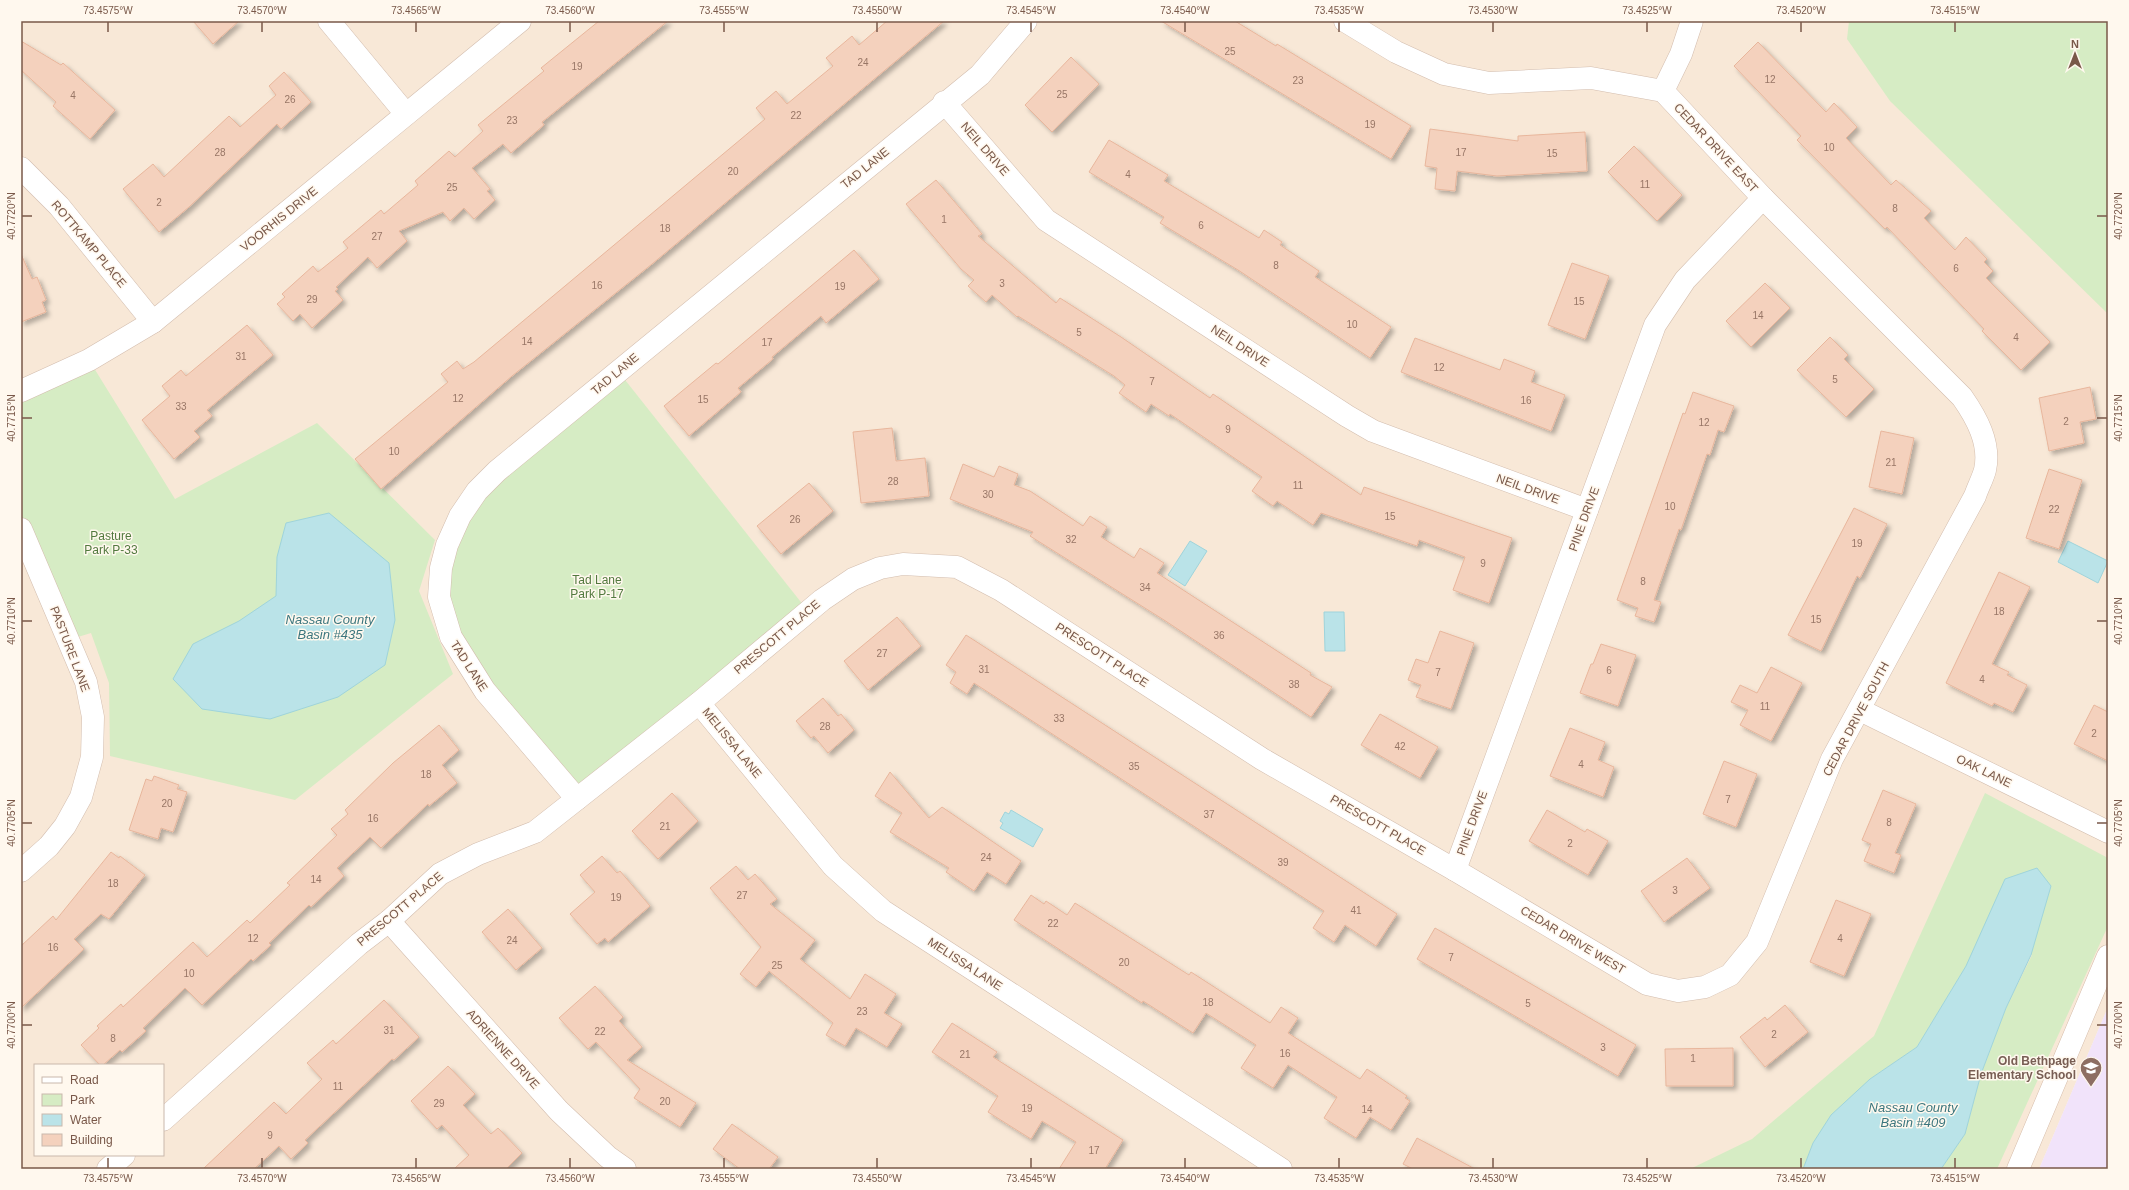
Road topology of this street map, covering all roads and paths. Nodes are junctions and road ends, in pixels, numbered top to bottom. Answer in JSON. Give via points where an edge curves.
{"nodes":[{"id":1,"x":329,"y":21,"type":"edge"},
{"id":2,"x":520,"y":21,"type":"edge"},
{"id":3,"x":1026,"y":21,"type":"edge"},
{"id":4,"x":1345,"y":21,"type":"edge"},
{"id":5,"x":1692,"y":21,"type":"edge"},
{"id":6,"x":1663,"y":91,"type":"junction"},
{"id":7,"x":944,"y":102,"type":"junction"},
{"id":8,"x":406,"y":114,"type":"junction"},
{"id":9,"x":21,"y":168,"type":"edge"},
{"id":10,"x":1763,"y":198,"type":"junction"},
{"id":11,"x":153,"y":322,"type":"junction"},
{"id":12,"x":21,"y":391,"type":"edge"},
{"id":13,"x":1985,"y":453,"type":"joint"},
{"id":14,"x":1587,"y":510,"type":"junction"},
{"id":15,"x":21,"y":529,"type":"edge"},
{"id":16,"x":699,"y":703,"type":"junction"},
{"id":17,"x":1860,"y":710,"type":"junction"},
{"id":18,"x":577,"y":799,"type":"junction"},
{"id":19,"x":2108,"y":832,"type":"edge"},
{"id":20,"x":1455,"y":870,"type":"junction"},
{"id":21,"x":21,"y":872,"type":"edge"},
{"id":22,"x":389,"y":921,"type":"junction"},
{"id":23,"x":2108,"y":956,"type":"edge"},
{"id":24,"x":1698,"y":988,"type":"joint"},
{"id":25,"x":164,"y":1119,"type":"edge"},
{"id":26,"x":123,"y":1156,"type":"edge"},
{"id":27,"x":108,"y":1169,"type":"edge"},
{"id":28,"x":626,"y":1169,"type":"edge"},
{"id":29,"x":1281,"y":1169,"type":"edge"},
{"id":30,"x":2018,"y":1169,"type":"edge"}],
"edges":[{"from":1,"to":8,"type":"street"},
{"from":2,"to":8,"type":"street","name":"VOORHIS DRIVE"},
{"from":3,"to":7,"type":"street","name":"TAD LANE","via":[[980,75]]},
{"from":4,"to":6,"type":"street","via":[[1396,52],[1444,74],[1488,82],[1591,78]]},
{"from":5,"to":6,"type":"street","via":[[1681,54]]},
{"from":6,"to":10,"type":"street","name":"CEDAR DRIVE EAST"},
{"from":7,"to":14,"type":"street","name":"NEIL DRIVE","via":[[1046,220],[1347,416],[1380,433]]},
{"from":7,"to":18,"type":"street","name":"TAD LANE","via":[[497,471],[477,491],[460,516],[447,545],[441,568],[440,597],[451,637],[485,691]]},
{"from":8,"to":11,"type":"street","name":"VOORHIS DRIVE"},
{"from":9,"to":11,"type":"street","name":"ROTTKAMP PLACE","via":[[59,206]]},
{"from":10,"to":13,"type":"street","name":"CEDAR DRIVE EAST","via":[[1962,397],[1977,418]]},
{"from":10,"to":14,"type":"street","name":"PINE DRIVE","via":[[1685,280],[1655,325]]},
{"from":11,"to":12,"type":"street","name":"VOORHIS DRIVE","via":[[82,364]]},
{"from":13,"to":17,"type":"street","name":"CEDAR DRIVE SOUTH","via":[[1985,469],[1975,496]]},
{"from":14,"to":20,"type":"street","name":"PINE DRIVE"},
{"from":15,"to":21,"type":"street","name":"PASTURE LANE","via":[[86,682],[93,717],[92,757],[81,797],[65,826],[49,846]]},
{"from":16,"to":18,"type":"street","name":"PRESCOTT PLACE"},
{"from":16,"to":20,"type":"street","name":"PRESCOTT PLACE","via":[[822,600],[853,579],[880,568],[903,564],[957,567],[1001,590],[1262,759]]},
{"from":16,"to":29,"type":"street","name":"MELISSA LANE","via":[[834,866],[883,911]]},
{"from":17,"to":19,"type":"street","name":"OAK LANE"},
{"from":17,"to":24,"type":"street","name":"CEDAR DRIVE SOUTH","via":[[1832,760],[1757,942],[1730,975]]},
{"from":18,"to":22,"type":"street","name":"PRESCOTT PLACE","via":[[535,832],[478,854],[440,874]]},
{"from":20,"to":24,"type":"street","name":"CEDAR DRIVE WEST","via":[[1647,984],[1678,991]]},
{"from":22,"to":25,"type":"street","name":"PRESCOTT PLACE","via":[[358,944]]},
{"from":22,"to":28,"type":"street","name":"ADRIENNE DRIVE","via":[[559,1111],[608,1158]]},
{"from":23,"to":30,"type":"street"},
{"from":26,"to":27,"type":"street"}]}
